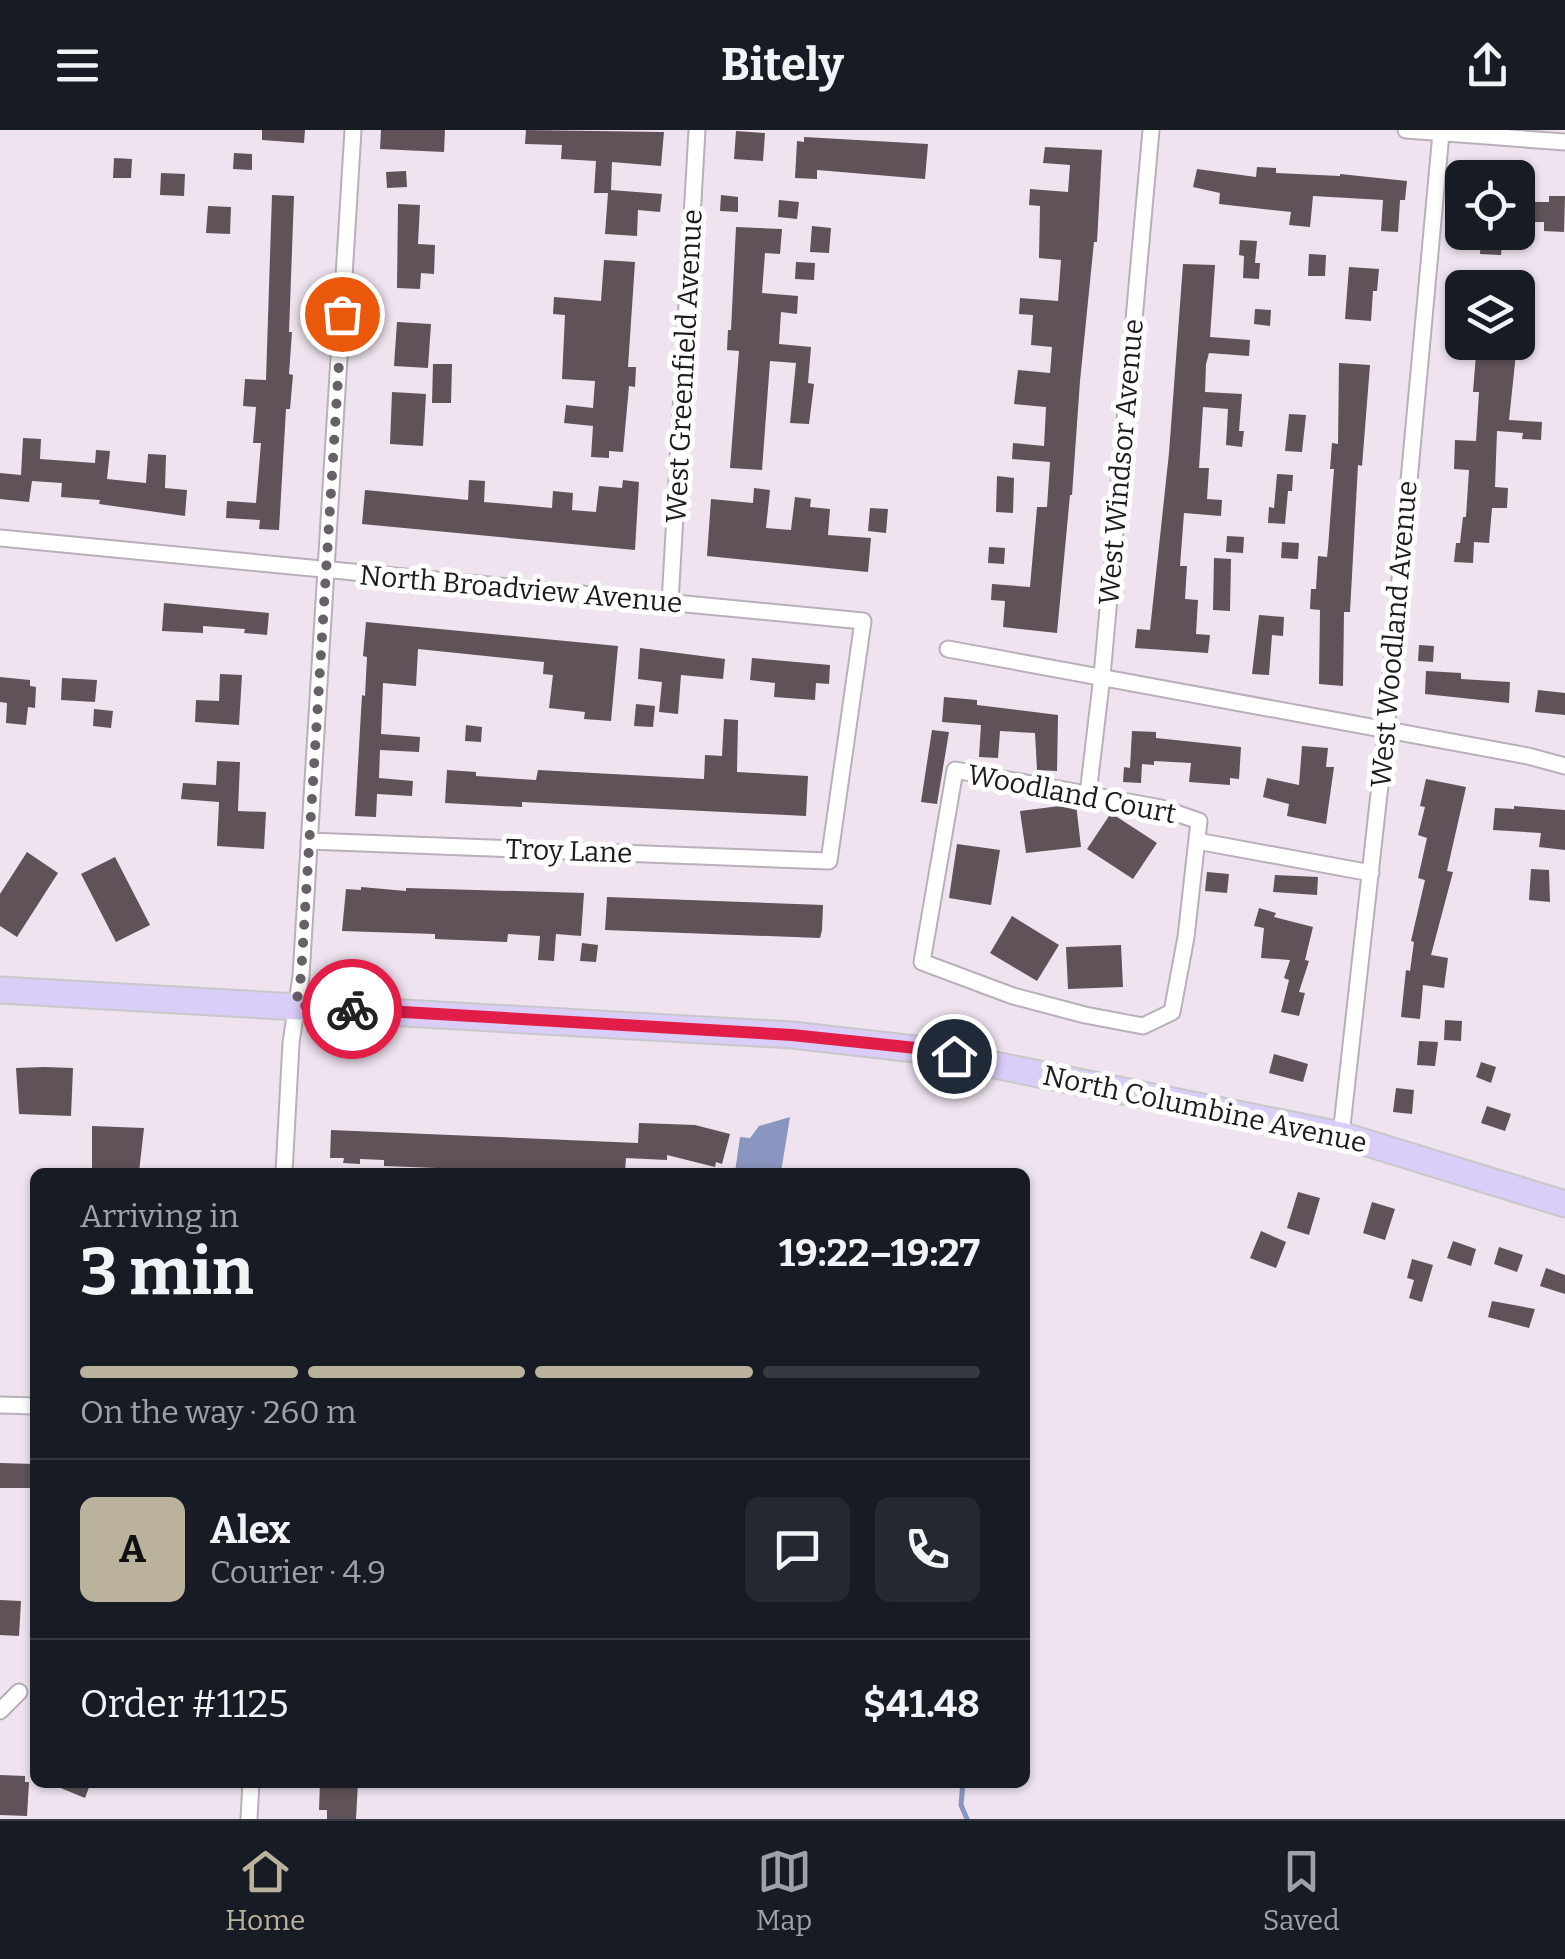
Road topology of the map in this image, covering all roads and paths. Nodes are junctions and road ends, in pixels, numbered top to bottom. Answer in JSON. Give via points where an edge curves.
{"nodes":[{"id":1,"x":354,"y":130,"type":"edge"},
{"id":2,"x":697,"y":130,"type":"edge"},
{"id":3,"x":1151,"y":130,"type":"edge"},
{"id":4,"x":1406,"y":130,"type":"edge"},
{"id":5,"x":1441,"y":133,"type":"junction"},
{"id":6,"x":1565,"y":142,"type":"edge"},
{"id":7,"x":0,"y":538,"type":"edge"},
{"id":8,"x":326,"y":571,"type":"junction"},
{"id":9,"x":670,"y":603,"type":"junction"},
{"id":10,"x":948,"y":649,"type":"dead end"},
{"id":11,"x":1102,"y":676,"type":"junction"},
{"id":12,"x":1386,"y":731,"type":"junction"},
{"id":13,"x":1565,"y":766,"type":"edge"},
{"id":14,"x":1088,"y":794,"type":"junction"},
{"id":15,"x":1197,"y":840,"type":"junction"},
{"id":16,"x":308,"y":841,"type":"junction"},
{"id":17,"x":829,"y":861,"type":"joint"},
{"id":18,"x":1370,"y":873,"type":"junction"},
{"id":19,"x":0,"y":990,"type":"edge"},
{"id":20,"x":296,"y":1005,"type":"junction"},
{"id":21,"x":1342,"y":1135,"type":"junction"},
{"id":22,"x":284,"y":1168,"type":"edge"},
{"id":23,"x":1565,"y":1204,"type":"edge"},
{"id":24,"x":0,"y":1404,"type":"edge"},
{"id":25,"x":30,"y":1406,"type":"edge"},
{"id":26,"x":19,"y":1692,"type":"dead end"},
{"id":27,"x":0,"y":1710,"type":"edge"},
{"id":28,"x":251,"y":1788,"type":"edge"},
{"id":29,"x":249,"y":1819,"type":"edge"}],
"edges":[{"from":1,"to":8,"type":"street"},
{"from":2,"to":9,"type":"street","name":"West Greenfield Avenue"},
{"from":3,"to":11,"type":"street","name":"West Windsor Avenue"},
{"from":4,"to":5,"type":"street"},
{"from":5,"to":6,"type":"street"},
{"from":5,"to":12,"type":"street","name":"West Woodland Avenue"},
{"from":7,"to":8,"type":"street","name":"North Broadview Avenue"},
{"from":8,"to":9,"type":"street","name":"North Broadview Avenue"},
{"from":8,"to":16,"type":"street"},
{"from":9,"to":17,"type":"street","name":"North Broadview Avenue","via":[[863,622]]},
{"from":10,"to":11,"type":"street"},
{"from":11,"to":12,"type":"street"},
{"from":11,"to":14,"type":"street","name":"West Windsor Avenue"},
{"from":12,"to":13,"type":"street"},
{"from":12,"to":18,"type":"street","name":"West Woodland Avenue"},
{"from":14,"to":15,"type":"street","name":"Woodland Court","via":[[1199,821]]},
{"from":14,"to":15,"type":"street","name":"Woodland Court","via":[[955,770],[922,962],[1013,996],[1143,1026],[1172,1012]]},
{"from":15,"to":18,"type":"street","name":"Woodland Court"},
{"from":16,"to":17,"type":"street","name":"Troy Lane"},
{"from":16,"to":20,"type":"street"},
{"from":18,"to":21,"type":"street","name":"West Woodland Avenue"},
{"from":19,"to":20,"type":"main road","name":"North Columbine Avenue"},
{"from":20,"to":21,"type":"main road","name":"North Columbine Avenue","via":[[916,1048]]},
{"from":20,"to":22,"type":"street"},
{"from":21,"to":23,"type":"main road","name":"North Columbine Avenue"},
{"from":24,"to":25,"type":"street"},
{"from":26,"to":27,"type":"street"},
{"from":28,"to":29,"type":"street"}]}
